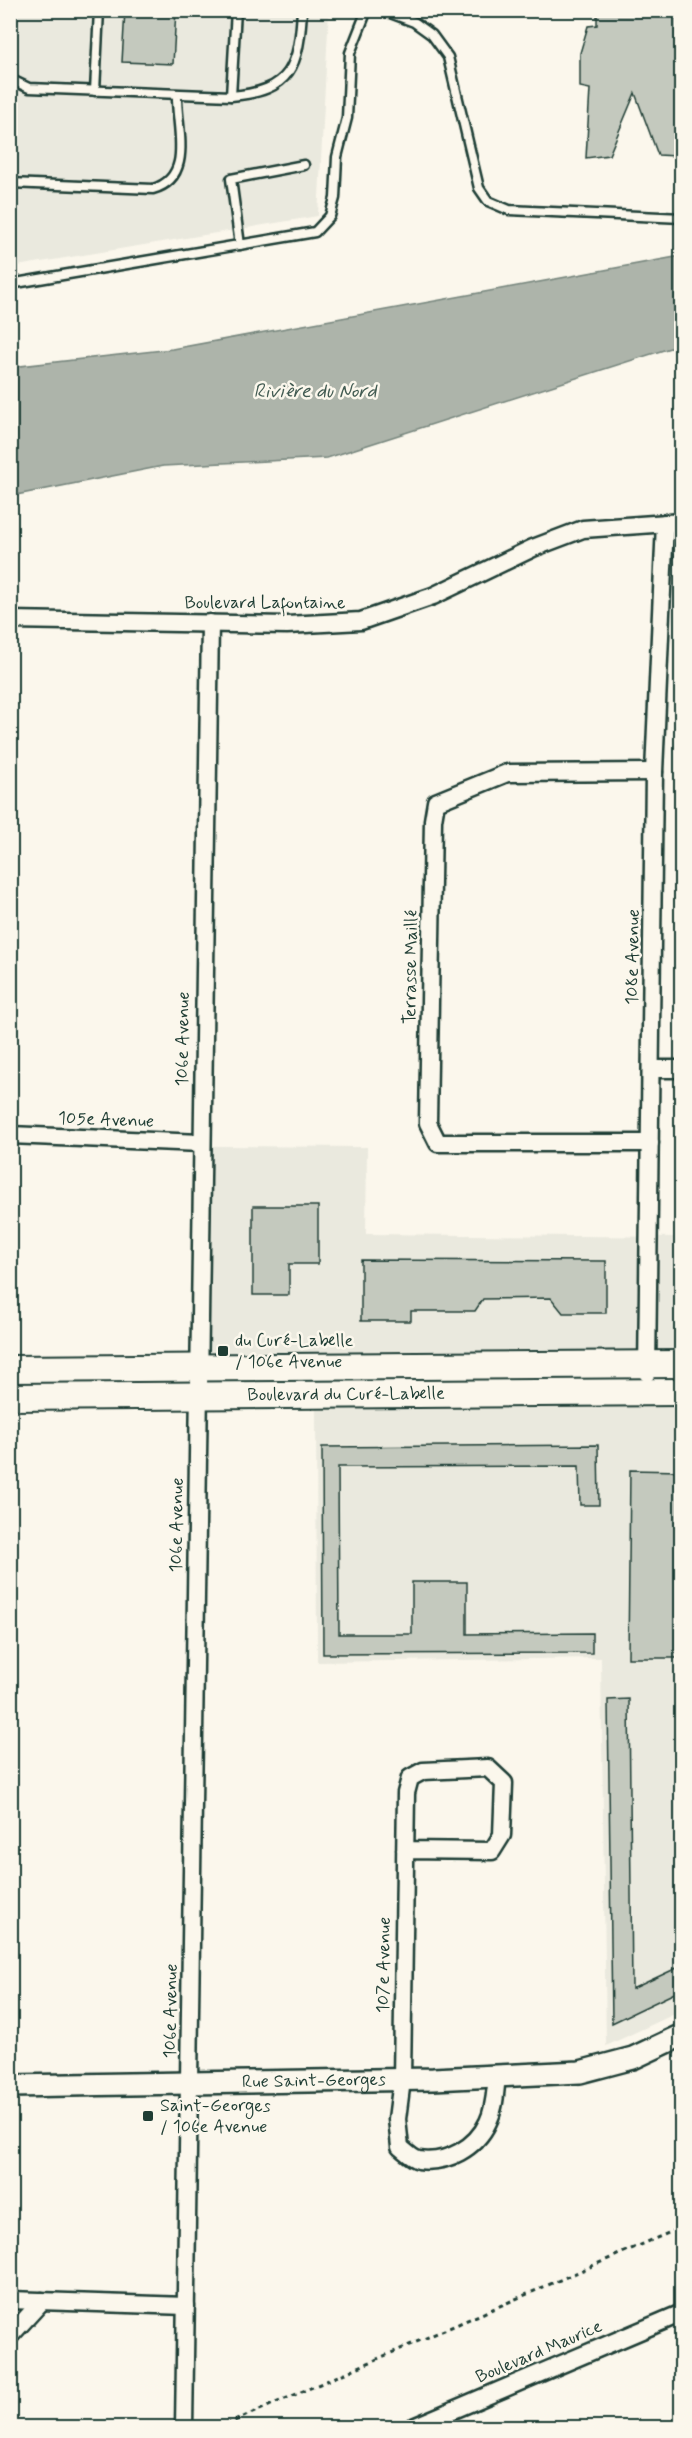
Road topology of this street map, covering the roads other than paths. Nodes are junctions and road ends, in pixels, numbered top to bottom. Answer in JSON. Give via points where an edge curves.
{"nodes":[{"id":1,"x":99,"y":10,"type":"edge"},
{"id":2,"x":236,"y":10,"type":"edge"},
{"id":3,"x":302,"y":10,"type":"edge"},
{"id":4,"x":367,"y":10,"type":"edge"},
{"id":5,"x":382,"y":10,"type":"edge"},
{"id":6,"x":10,"y":79,"type":"edge"},
{"id":7,"x":95,"y":91,"type":"junction"},
{"id":8,"x":177,"y":95,"type":"junction"},
{"id":9,"x":231,"y":96,"type":"junction"},
{"id":10,"x":304,"y":165,"type":"dead end"},
{"id":11,"x":10,"y":183,"type":"edge"},
{"id":12,"x":681,"y":218,"type":"edge"},
{"id":13,"x":240,"y":245,"type":"junction"},
{"id":14,"x":10,"y":284,"type":"edge"},
{"id":15,"x":673,"y":523,"type":"edge"},
{"id":16,"x":10,"y":620,"type":"edge"},
{"id":17,"x":210,"y":623,"type":"junction"},
{"id":18,"x":654,"y":772,"type":"junction"},
{"id":19,"x":651,"y":1069,"type":"junction"},
{"id":20,"x":681,"y":1069,"type":"edge"},
{"id":21,"x":10,"y":1135,"type":"edge"},
{"id":22,"x":201,"y":1143,"type":"junction"},
{"id":23,"x":650,"y":1143,"type":"junction"},
{"id":24,"x":647,"y":1364,"type":"junction"},
{"id":25,"x":681,"y":1364,"type":"edge"},
{"id":26,"x":199,"y":1367,"type":"junction"},
{"id":27,"x":10,"y":1369,"type":"edge"},
{"id":28,"x":647,"y":1392,"type":"junction"},
{"id":29,"x":681,"y":1392,"type":"edge"},
{"id":30,"x":10,"y":1397,"type":"edge"},
{"id":31,"x":198,"y":1397,"type":"junction"},
{"id":32,"x":405,"y":1850,"type":"junction"},
{"id":33,"x":681,"y":2035,"type":"edge"},
{"id":34,"x":497,"y":2076,"type":"junction"},
{"id":35,"x":402,"y":2080,"type":"junction"},
{"id":36,"x":189,"y":2084,"type":"junction"},
{"id":37,"x":10,"y":2086,"type":"edge"},
{"id":38,"x":10,"y":2300,"type":"edge"},
{"id":39,"x":42,"y":2301,"type":"junction"},
{"id":40,"x":186,"y":2306,"type":"junction"},
{"id":41,"x":681,"y":2313,"type":"edge"},
{"id":42,"x":10,"y":2336,"type":"edge"},
{"id":43,"x":184,"y":2427,"type":"edge"},
{"id":44,"x":411,"y":2427,"type":"edge"}],
"edges":[{"from":1,"to":7,"type":"lane"},
{"from":2,"to":9,"type":"lane"},
{"from":3,"to":9,"type":"lane","via":[[298,54],[289,72],[273,88]]},
{"from":4,"to":13,"type":"lane","via":[[350,53],[347,118],[337,157],[330,216],[315,232]]},
{"from":5,"to":12,"type":"lane","via":[[414,22],[432,35],[448,57],[479,188],[488,201],[509,210]]},
{"from":6,"to":7,"type":"lane","via":[[29,88]]},
{"from":7,"to":8,"type":"lane"},
{"from":8,"to":9,"type":"lane"},
{"from":8,"to":11,"type":"lane","via":[[180,161],[175,176],[161,187]]},
{"from":10,"to":13,"type":"lane","via":[[231,179]]},
{"from":13,"to":14,"type":"lane"},
{"from":15,"to":17,"type":"street","name":"Boulevard Lafontaine","via":[[583,530],[534,548],[433,596],[361,621],[287,625]]},
{"from":15,"to":18,"type":"street","name":"108e Avenue"},
{"from":16,"to":17,"type":"street","name":"Boulevard Lafontaine"},
{"from":17,"to":22,"type":"street","name":"106e Avenue"},
{"from":18,"to":19,"type":"street","name":"108e Avenue"},
{"from":18,"to":23,"type":"street","name":"Terrasse Maillé","via":[[507,773],[436,802],[428,1111],[428,1123],[438,1143]]},
{"from":19,"to":20,"type":"street"},
{"from":19,"to":23,"type":"street","name":"108e Avenue"},
{"from":21,"to":22,"type":"street","name":"105e Avenue"},
{"from":22,"to":26,"type":"street","name":"106e Avenue"},
{"from":23,"to":24,"type":"street","name":"108e Avenue"},
{"from":24,"to":25,"type":"main road","name":"Boulevard du Curé-Labelle"},
{"from":24,"to":26,"type":"main road","name":"Boulevard du Curé-Labelle"},
{"from":24,"to":28,"type":"street","name":"108e Avenue"},
{"from":26,"to":27,"type":"main road","name":"Boulevard du Curé-Labelle"},
{"from":26,"to":31,"type":"street","name":"106e Avenue"},
{"from":28,"to":29,"type":"main road","name":"Boulevard du Curé-Labelle"},
{"from":28,"to":31,"type":"main road","name":"Boulevard du Curé-Labelle"},
{"from":30,"to":31,"type":"main road","name":"Boulevard du Curé-Labelle"},
{"from":31,"to":36,"type":"street","name":"106e Avenue"},
{"from":32,"to":32,"type":"street","name":"107e Avenue","via":[[410,1778],[423,1771],[488,1768],[504,1783],[502,1835],[492,1851]]},
{"from":32,"to":35,"type":"street","name":"107e Avenue"},
{"from":33,"to":34,"type":"street","name":"Rue Saint-Georges","via":[[633,2058],[580,2072]]},
{"from":34,"to":35,"type":"street","name":"Rue Saint-Georges"},
{"from":34,"to":35,"type":"street","name":"Rue Saint-Georges","via":[[488,2124],[470,2145],[450,2159],[417,2160],[400,2147],[397,2119]]},
{"from":35,"to":36,"type":"street","name":"Rue Saint-Georges"},
{"from":36,"to":37,"type":"street","name":"Rue Saint-Georges"},
{"from":36,"to":40,"type":"street","name":"106e Avenue"},
{"from":38,"to":39,"type":"street"},
{"from":39,"to":40,"type":"street"},
{"from":39,"to":42,"type":"street"},
{"from":40,"to":43,"type":"street","name":"106e Avenue"},
{"from":41,"to":44,"type":"street","name":"Boulevard Maurice"}]}
